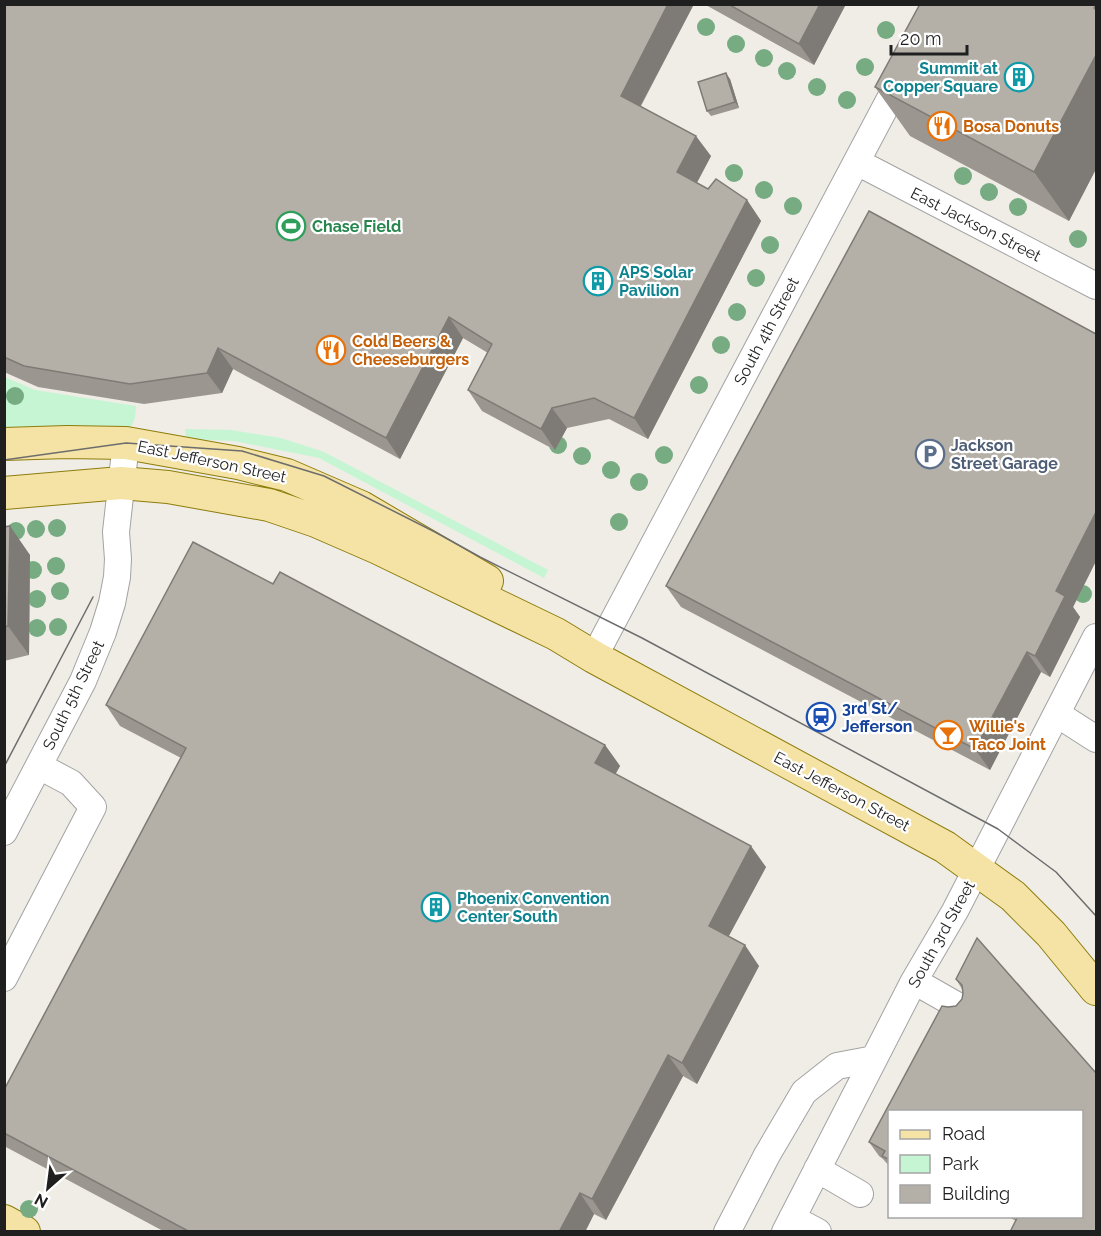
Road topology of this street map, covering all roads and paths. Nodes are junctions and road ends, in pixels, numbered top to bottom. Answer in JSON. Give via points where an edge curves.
{"nodes":[{"id":1,"x":912,"y":56,"type":"edge"},
{"id":2,"x":857,"y":162,"type":"junction"},
{"id":3,"x":1096,"y":286,"type":"edge"},
{"id":4,"x":126,"y":443,"type":"junction"},
{"id":5,"x":4,"y":444,"type":"edge"},
{"id":6,"x":121,"y":483,"type":"junction"},
{"id":7,"x":4,"y":493,"type":"edge"},
{"id":8,"x":556,"y":634,"type":"junction"},
{"id":9,"x":1096,"y":638,"type":"edge"},
{"id":10,"x":594,"y":657,"type":"junction"},
{"id":11,"x":1059,"y":709,"type":"junction"},
{"id":12,"x":1096,"y":725,"type":"edge"},
{"id":13,"x":1096,"y":740,"type":"edge"},
{"id":14,"x":39,"y":766,"type":"junction"},
{"id":15,"x":4,"y":832,"type":"edge"},
{"id":16,"x":977,"y":869,"type":"junction"},
{"id":17,"x":4,"y":978,"type":"edge"},
{"id":18,"x":914,"y":981,"type":"junction"},
{"id":19,"x":1096,"y":989,"type":"edge"},
{"id":20,"x":958,"y":1006,"type":"edge"},
{"id":21,"x":874,"y":1059,"type":"junction"},
{"id":22,"x":817,"y":1170,"type":"junction"},
{"id":23,"x":860,"y":1194,"type":"dead end"},
{"id":24,"x":4,"y":1221,"type":"edge"},
{"id":25,"x":788,"y":1225,"type":"edge"},
{"id":26,"x":24,"y":1232,"type":"edge"},
{"id":27,"x":727,"y":1232,"type":"edge"},
{"id":28,"x":818,"y":1232,"type":"edge"}],
"edges":[{"from":1,"to":2,"type":"street","name":"South 4th Street"},
{"from":2,"to":3,"type":"street","name":"East Jackson Street"},
{"from":2,"to":10,"type":"street","name":"South 4th Street"},
{"from":4,"to":5,"type":"main road","name":"East Jefferson Street"},
{"from":4,"to":6,"type":"street","name":"South 5th Street"},
{"from":4,"to":8,"type":"main road","name":"East Jefferson Street","via":[[287,475],[361,507],[477,574]]},
{"from":6,"to":7,"type":"main road","name":"East Jefferson Street"},
{"from":6,"to":8,"type":"main road","name":"East Jefferson Street","via":[[168,487],[269,506],[316,521]]},
{"from":6,"to":14,"type":"street","name":"South 5th Street","via":[[116,532],[118,568],[112,603],[83,681]]},
{"from":8,"to":10,"type":"main road","name":"East Jefferson Street"},
{"from":9,"to":11,"type":"street","name":"South 3rd Street"},
{"from":10,"to":16,"type":"main road","name":"East Jefferson Street","via":[[945,847]]},
{"from":11,"to":12,"type":"street"},
{"from":11,"to":13,"type":"street"},
{"from":11,"to":16,"type":"street","name":"South 3rd Street"},
{"from":14,"to":15,"type":"street","name":"South 5th Street"},
{"from":14,"to":17,"type":"street","via":[[71,783],[93,807]]},
{"from":16,"to":18,"type":"street","name":"South 3rd Street"},
{"from":16,"to":19,"type":"main road","name":"East Jefferson Street","via":[[1013,896],[1052,934]]},
{"from":18,"to":20,"type":"street"},
{"from":18,"to":21,"type":"street","name":"South 3rd Street"},
{"from":21,"to":22,"type":"street","name":"South 3rd Street"},
{"from":21,"to":27,"type":"street","via":[[837,1066],[804,1092]]},
{"from":22,"to":23,"type":"street"},
{"from":22,"to":25,"type":"street","name":"South 3rd Street"},
{"from":24,"to":26,"type":"main road"},
{"from":25,"to":28,"type":"street"}]}
